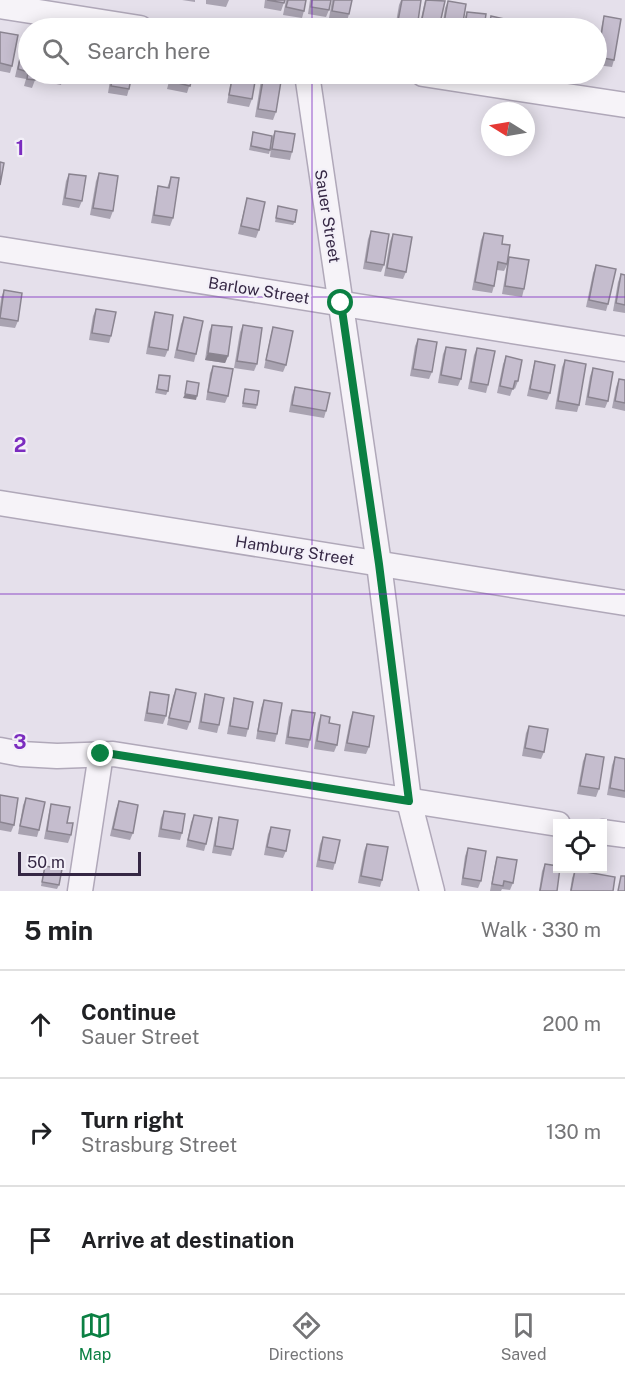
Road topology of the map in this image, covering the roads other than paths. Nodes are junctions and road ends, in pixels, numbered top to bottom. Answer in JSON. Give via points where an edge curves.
{"nodes":[{"id":1,"x":0,"y":6,"type":"edge"},
{"id":2,"x":76,"y":18,"type":"edge"},
{"id":3,"x":308,"y":84,"type":"edge"},
{"id":4,"x":488,"y":84,"type":"edge"},
{"id":5,"x":625,"y":105,"type":"edge"},
{"id":6,"x":0,"y":249,"type":"edge"},
{"id":7,"x":341,"y":303,"type":"junction"},
{"id":8,"x":625,"y":349,"type":"edge"},
{"id":9,"x":0,"y":503,"type":"edge"},
{"id":10,"x":379,"y":564,"type":"junction"},
{"id":11,"x":625,"y":603,"type":"edge"},
{"id":12,"x":0,"y":750,"type":"edge"},
{"id":13,"x":101,"y":754,"type":"junction"},
{"id":14,"x":409,"y":801,"type":"junction"},
{"id":15,"x":553,"y":823,"type":"edge"},
{"id":16,"x":607,"y":833,"type":"edge"},
{"id":17,"x":625,"y":835,"type":"edge"},
{"id":18,"x":80,"y":891,"type":"edge"},
{"id":19,"x":432,"y":891,"type":"edge"}],
"edges":[{"from":1,"to":2,"type":"street"},
{"from":3,"to":7,"type":"street","name":"Sauer Street"},
{"from":4,"to":5,"type":"street"},
{"from":6,"to":7,"type":"street","name":"Barlow Street"},
{"from":7,"to":8,"type":"street","name":"Barlow Street"},
{"from":7,"to":10,"type":"street","name":"Sauer Street"},
{"from":9,"to":10,"type":"street","name":"Hamburg Street"},
{"from":10,"to":11,"type":"street","name":"Hamburg Street"},
{"from":10,"to":14,"type":"street","name":"Sauer Street"},
{"from":12,"to":13,"type":"street","via":[[57,756]]},
{"from":13,"to":14,"type":"street"},
{"from":13,"to":18,"type":"street"},
{"from":14,"to":15,"type":"street"},
{"from":14,"to":19,"type":"street","name":"Sauer Street"},
{"from":16,"to":17,"type":"street"}]}
